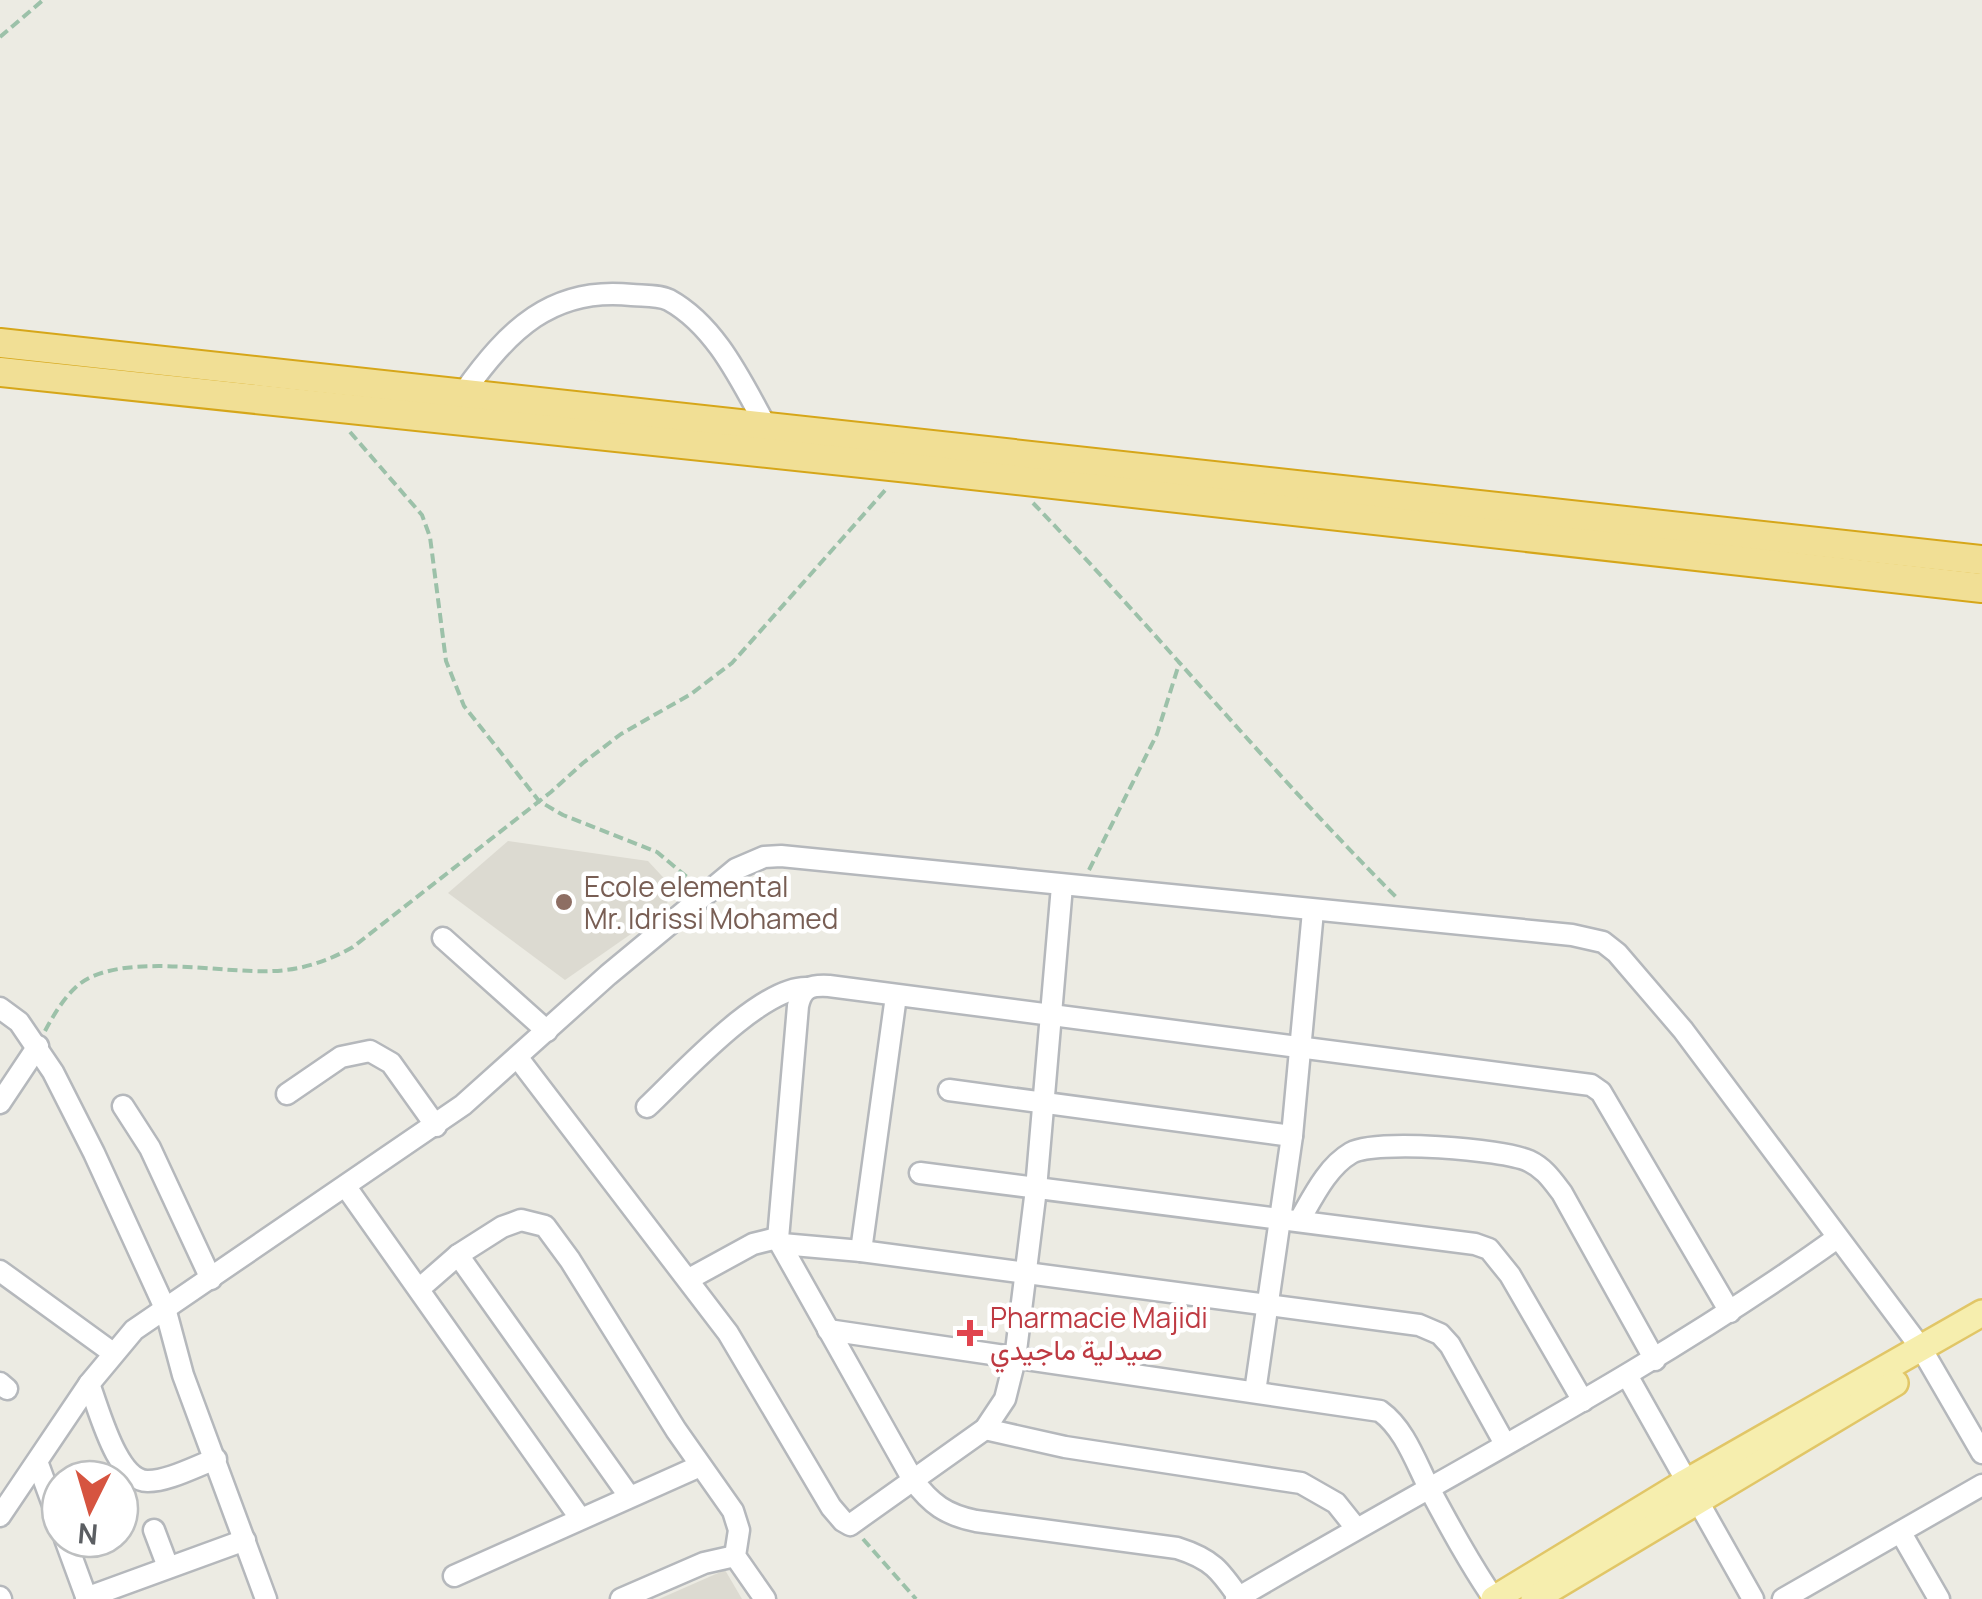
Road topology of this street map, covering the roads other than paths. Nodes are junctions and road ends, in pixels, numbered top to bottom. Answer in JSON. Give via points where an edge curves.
{"nodes":[{"id":1,"x":0,"y":343,"type":"edge"},
{"id":2,"x":0,"y":372,"type":"edge"},
{"id":3,"x":464,"y":392,"type":"junction"},
{"id":4,"x":766,"y":426,"type":"junction"},
{"id":5,"x":1982,"y":560,"type":"edge"},
{"id":6,"x":1982,"y":588,"type":"edge"},
{"id":7,"x":1071,"y":886,"type":"junction"},
{"id":8,"x":1313,"y":911,"type":"junction"},
{"id":9,"x":443,"y":938,"type":"dead end"},
{"id":10,"x":807,"y":988,"type":"junction"},
{"id":11,"x":896,"y":996,"type":"junction"},
{"id":12,"x":0,"y":1008,"type":"edge"},
{"id":13,"x":1049,"y":1016,"type":"junction"},
{"id":14,"x":547,"y":1031,"type":"junction"},
{"id":15,"x":38,"y":1046,"type":"junction"},
{"id":16,"x":1302,"y":1047,"type":"junction"},
{"id":17,"x":518,"y":1058,"type":"junction"},
{"id":18,"x":949,"y":1090,"type":"dead end"},
{"id":19,"x":287,"y":1094,"type":"dead end"},
{"id":20,"x":1043,"y":1102,"type":"junction"},
{"id":21,"x":0,"y":1103,"type":"edge"},
{"id":22,"x":123,"y":1106,"type":"dead end"},
{"id":23,"x":647,"y":1107,"type":"dead end"},
{"id":24,"x":436,"y":1126,"type":"junction"},
{"id":25,"x":1292,"y":1136,"type":"junction"},
{"id":26,"x":920,"y":1173,"type":"dead end"},
{"id":27,"x":346,"y":1187,"type":"junction"},
{"id":28,"x":1036,"y":1189,"type":"junction"},
{"id":29,"x":1290,"y":1219,"type":"junction"},
{"id":30,"x":1836,"y":1238,"type":"junction"},
{"id":31,"x":780,"y":1241,"type":"junction"},
{"id":32,"x":861,"y":1251,"type":"junction"},
{"id":33,"x":458,"y":1255,"type":"junction"},
{"id":34,"x":0,"y":1271,"type":"edge"},
{"id":35,"x":1026,"y":1274,"type":"junction"},
{"id":36,"x":211,"y":1279,"type":"junction"},
{"id":37,"x":689,"y":1279,"type":"junction"},
{"id":38,"x":419,"y":1288,"type":"junction"},
{"id":39,"x":1268,"y":1305,"type":"junction"},
{"id":40,"x":164,"y":1308,"type":"junction"},
{"id":41,"x":1730,"y":1312,"type":"junction"},
{"id":42,"x":1982,"y":1313,"type":"edge"},
{"id":43,"x":828,"y":1330,"type":"junction"},
{"id":44,"x":1982,"y":1333,"type":"edge"},
{"id":45,"x":113,"y":1353,"type":"junction"},
{"id":46,"x":1926,"y":1356,"type":"junction"},
{"id":47,"x":1015,"y":1358,"type":"junction"},
{"id":48,"x":1655,"y":1360,"type":"junction"},
{"id":49,"x":1628,"y":1377,"type":"junction"},
{"id":50,"x":90,"y":1384,"type":"junction"},
{"id":51,"x":1255,"y":1392,"type":"junction"},
{"id":52,"x":1582,"y":1401,"type":"junction"},
{"id":53,"x":985,"y":1429,"type":"junction"},
{"id":54,"x":1505,"y":1444,"type":"junction"},
{"id":55,"x":1982,"y":1453,"type":"edge"},
{"id":56,"x":216,"y":1460,"type":"junction"},
{"id":57,"x":38,"y":1464,"type":"junction"},
{"id":58,"x":700,"y":1466,"type":"junction"},
{"id":59,"x":40,"y":1469,"type":"edge"},
{"id":60,"x":913,"y":1480,"type":"junction"},
{"id":61,"x":1982,"y":1485,"type":"edge"},
{"id":62,"x":1428,"y":1486,"type":"junction"},
{"id":63,"x":1691,"y":1491,"type":"junction"},
{"id":64,"x":629,"y":1496,"type":"junction"},
{"id":65,"x":4,"y":1503,"type":"edge"},
{"id":66,"x":580,"y":1518,"type":"junction"},
{"id":67,"x":1356,"y":1528,"type":"junction"},
{"id":68,"x":154,"y":1530,"type":"dead end"},
{"id":69,"x":1901,"y":1533,"type":"junction"},
{"id":70,"x":245,"y":1540,"type":"junction"},
{"id":71,"x":735,"y":1556,"type":"junction"},
{"id":72,"x":72,"y":1559,"type":"edge"},
{"id":73,"x":168,"y":1567,"type":"junction"},
{"id":74,"x":454,"y":1576,"type":"dead end"},
{"id":75,"x":86,"y":1598,"type":"edge"},
{"id":76,"x":1238,"y":1598,"type":"edge"},
{"id":77,"x":266,"y":1599,"type":"edge"},
{"id":78,"x":620,"y":1599,"type":"edge"},
{"id":79,"x":765,"y":1599,"type":"edge"},
{"id":80,"x":1494,"y":1599,"type":"edge"},
{"id":81,"x":1534,"y":1599,"type":"edge"},
{"id":82,"x":1752,"y":1599,"type":"edge"},
{"id":83,"x":1783,"y":1599,"type":"edge"},
{"id":84,"x":1939,"y":1599,"type":"edge"}],
"edges":[{"from":1,"to":3,"type":"highway"},
{"from":2,"to":6,"type":"highway"},
{"from":3,"to":4,"type":"highway"},
{"from":3,"to":4,"type":"street","via":[[496,348],[539,313],[608,292],[667,298],[729,360]]},
{"from":4,"to":5,"type":"highway"},
{"from":7,"to":8,"type":"street"},
{"from":7,"to":13,"type":"street"},
{"from":7,"to":14,"type":"street","via":[[780,856],[750,862]]},
{"from":8,"to":16,"type":"street"},
{"from":8,"to":30,"type":"street","via":[[1588,937],[1617,953],[1703,1055]]},
{"from":9,"to":14,"type":"street"},
{"from":10,"to":11,"type":"street"},
{"from":10,"to":23,"type":"street","via":[[780,992],[750,1014]]},
{"from":10,"to":31,"type":"street","via":[[796,1016]]},
{"from":11,"to":13,"type":"street"},
{"from":11,"to":32,"type":"street"},
{"from":12,"to":15,"type":"street"},
{"from":13,"to":16,"type":"street"},
{"from":13,"to":20,"type":"street"},
{"from":14,"to":17,"type":"street"},
{"from":15,"to":21,"type":"street"},
{"from":15,"to":40,"type":"street"},
{"from":16,"to":25,"type":"street"},
{"from":16,"to":41,"type":"street","via":[[1596,1087]]},
{"from":17,"to":24,"type":"street"},
{"from":17,"to":37,"type":"street"},
{"from":18,"to":20,"type":"street"},
{"from":19,"to":24,"type":"street","via":[[342,1057],[370,1051],[391,1063]]},
{"from":20,"to":25,"type":"street"},
{"from":20,"to":28,"type":"street"},
{"from":22,"to":36,"type":"street","via":[[150,1148]]},
{"from":24,"to":27,"type":"street"},
{"from":25,"to":29,"type":"street"},
{"from":26,"to":28,"type":"street"},
{"from":27,"to":36,"type":"street"},
{"from":27,"to":38,"type":"street"},
{"from":28,"to":29,"type":"street"},
{"from":28,"to":35,"type":"street"},
{"from":29,"to":39,"type":"street"},
{"from":29,"to":48,"type":"street","via":[[1336,1164],[1362,1149],[1464,1150],[1532,1162],[1562,1193]]},
{"from":29,"to":52,"type":"street","via":[[1488,1249]]},
{"from":30,"to":41,"type":"street"},
{"from":30,"to":46,"type":"street"},
{"from":31,"to":32,"type":"street"},
{"from":31,"to":37,"type":"street","via":[[753,1244]]},
{"from":31,"to":43,"type":"street"},
{"from":32,"to":35,"type":"street"},
{"from":33,"to":38,"type":"street"},
{"from":33,"to":58,"type":"street","via":[[511,1222],[545,1226]]},
{"from":33,"to":64,"type":"street"},
{"from":34,"to":45,"type":"street"},
{"from":35,"to":39,"type":"street"},
{"from":35,"to":47,"type":"street"},
{"from":36,"to":40,"type":"street"},
{"from":37,"to":60,"type":"street","via":[[842,1521],[850,1525]]},
{"from":38,"to":66,"type":"street"},
{"from":39,"to":51,"type":"street"},
{"from":39,"to":54,"type":"street","via":[[1431,1328],[1450,1345]]},
{"from":40,"to":45,"type":"street"},
{"from":40,"to":56,"type":"street"},
{"from":41,"to":48,"type":"street"},
{"from":42,"to":46,"type":"main road"},
{"from":43,"to":47,"type":"street"},
{"from":43,"to":60,"type":"street"},
{"from":44,"to":46,"type":"main road"},
{"from":45,"to":50,"type":"street"},
{"from":46,"to":55,"type":"street"},
{"from":46,"to":63,"type":"main road"},
{"from":47,"to":51,"type":"street"},
{"from":47,"to":53,"type":"street","via":[[1005,1399]]},
{"from":48,"to":49,"type":"street"},
{"from":49,"to":52,"type":"street"},
{"from":49,"to":63,"type":"street"},
{"from":50,"to":56,"type":"street","via":[[127,1474],[156,1480]]},
{"from":50,"to":57,"type":"street"},
{"from":51,"to":62,"type":"street","via":[[1380,1411]]},
{"from":52,"to":54,"type":"street"},
{"from":53,"to":60,"type":"street"},
{"from":53,"to":67,"type":"street","via":[[1301,1482],[1336,1502]]},
{"from":54,"to":62,"type":"street"},
{"from":56,"to":70,"type":"street"},
{"from":57,"to":59,"type":"street"},
{"from":57,"to":65,"type":"street"},
{"from":58,"to":64,"type":"street"},
{"from":58,"to":71,"type":"street","via":[[738,1522]]},
{"from":60,"to":76,"type":"street","via":[[931,1502],[959,1518],[1196,1554],[1217,1567]]},
{"from":61,"to":69,"type":"street"},
{"from":62,"to":67,"type":"street"},
{"from":62,"to":80,"type":"street"},
{"from":63,"to":80,"type":"main road"},
{"from":63,"to":81,"type":"main road"},
{"from":63,"to":82,"type":"street"},
{"from":64,"to":66,"type":"street"},
{"from":66,"to":74,"type":"street"},
{"from":67,"to":76,"type":"street"},
{"from":68,"to":73,"type":"street"},
{"from":69,"to":83,"type":"street"},
{"from":69,"to":84,"type":"street"},
{"from":70,"to":73,"type":"street"},
{"from":70,"to":77,"type":"street"},
{"from":71,"to":78,"type":"street"},
{"from":71,"to":79,"type":"street"},
{"from":72,"to":75,"type":"street"},
{"from":73,"to":75,"type":"street"}]}
